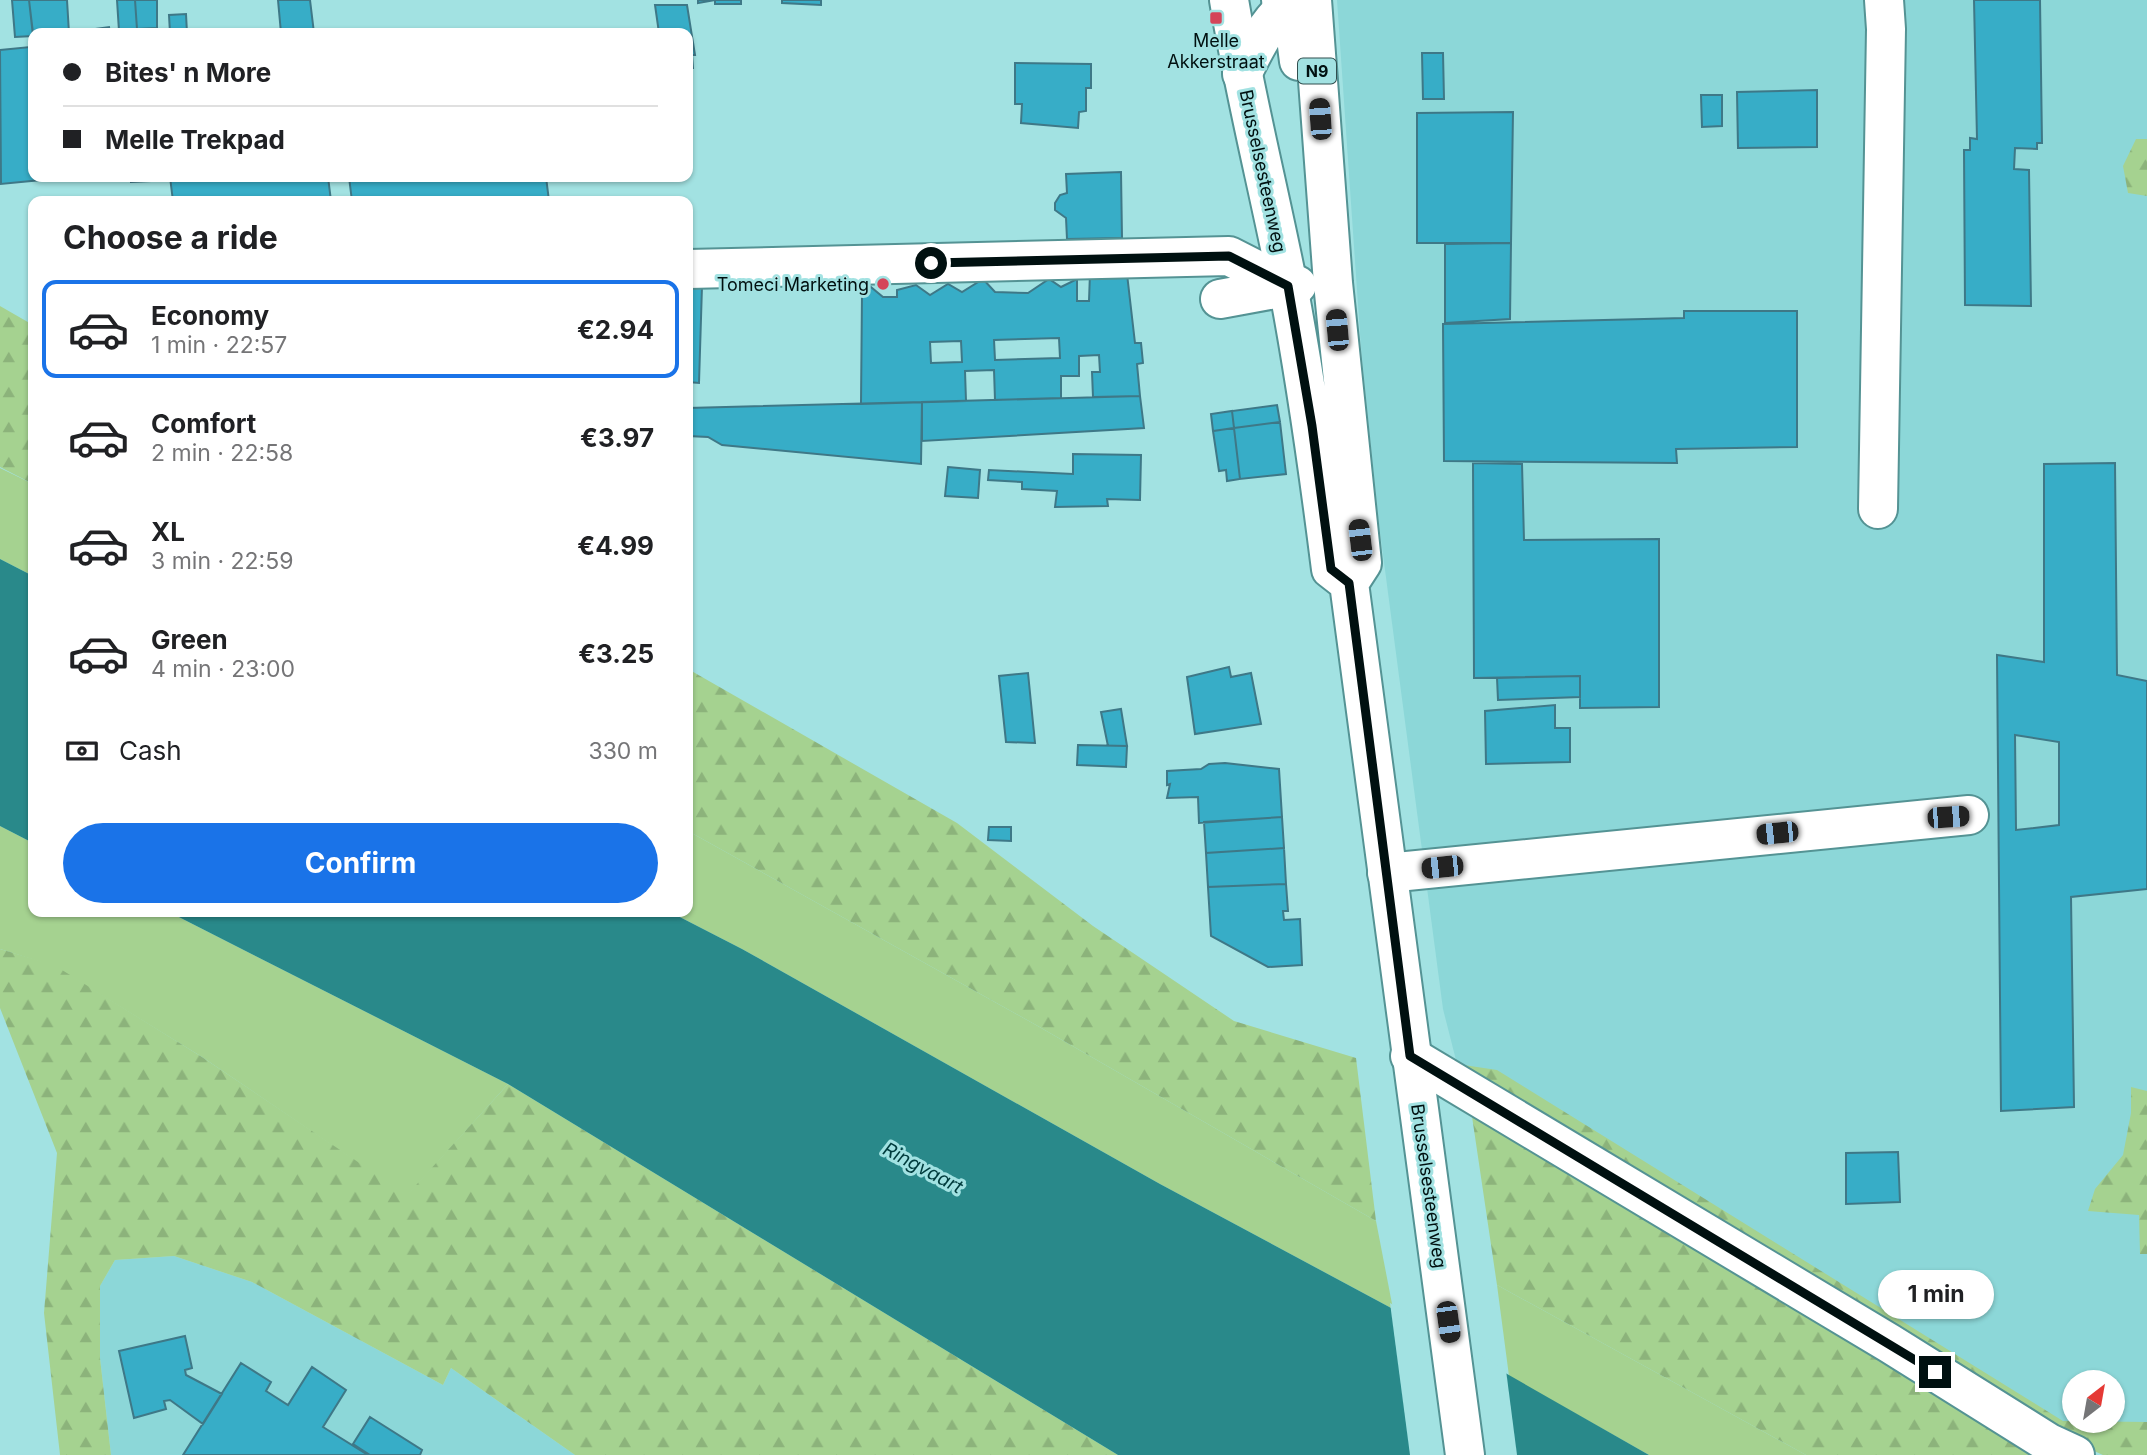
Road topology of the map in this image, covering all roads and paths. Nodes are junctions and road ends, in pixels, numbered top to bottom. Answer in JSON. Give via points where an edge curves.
{"nodes":[{"id":1,"x":1229,"y":0,"type":"edge"},
{"id":2,"x":1884,"y":0,"type":"edge"},
{"id":3,"x":1293,"y":2,"type":"edge"},
{"id":4,"x":1242,"y":74,"type":"junction"},
{"id":5,"x":693,"y":269,"type":"edge"},
{"id":6,"x":1333,"y":283,"type":"junction"},
{"id":7,"x":1288,"y":286,"type":"junction"},
{"id":8,"x":1220,"y":299,"type":"dead end"},
{"id":9,"x":1878,"y":509,"type":"dead end"},
{"id":10,"x":1349,"y":583,"type":"junction"},
{"id":11,"x":1969,"y":815,"type":"dead end"},
{"id":12,"x":1387,"y":873,"type":"junction"},
{"id":13,"x":1410,"y":1056,"type":"junction"},
{"id":14,"x":1465,"y":1455,"type":"edge"},
{"id":15,"x":2075,"y":1455,"type":"edge"}],
"edges":[{"from":1,"to":4,"type":"main road","name":"Brusselsesteenweg"},
{"from":2,"to":9,"type":"main road"},
{"from":3,"to":4,"type":"main road","via":[[1269,24]]},
{"from":3,"to":6,"type":"main road","name":"Brusselsesteenweg","via":[[1306,110],[1322,143]]},
{"from":4,"to":7,"type":"main road","name":"Brusselsesteenweg"},
{"from":5,"to":7,"type":"main road","via":[[1229,256]]},
{"from":6,"to":7,"type":"main road"},
{"from":6,"to":10,"type":"main road","name":"Brusselsesteenweg","via":[[1362,563]]},
{"from":7,"to":8,"type":"main road"},
{"from":7,"to":10,"type":"main road","name":"Brusselsesteenweg","via":[[1331,569]]},
{"from":10,"to":12,"type":"main road","name":"Brusselsesteenweg"},
{"from":11,"to":12,"type":"main road"},
{"from":12,"to":13,"type":"main road","name":"Brusselsesteenweg"},
{"from":13,"to":14,"type":"main road","name":"Brusselsesteenweg"},
{"from":13,"to":15,"type":"main road"}]}
